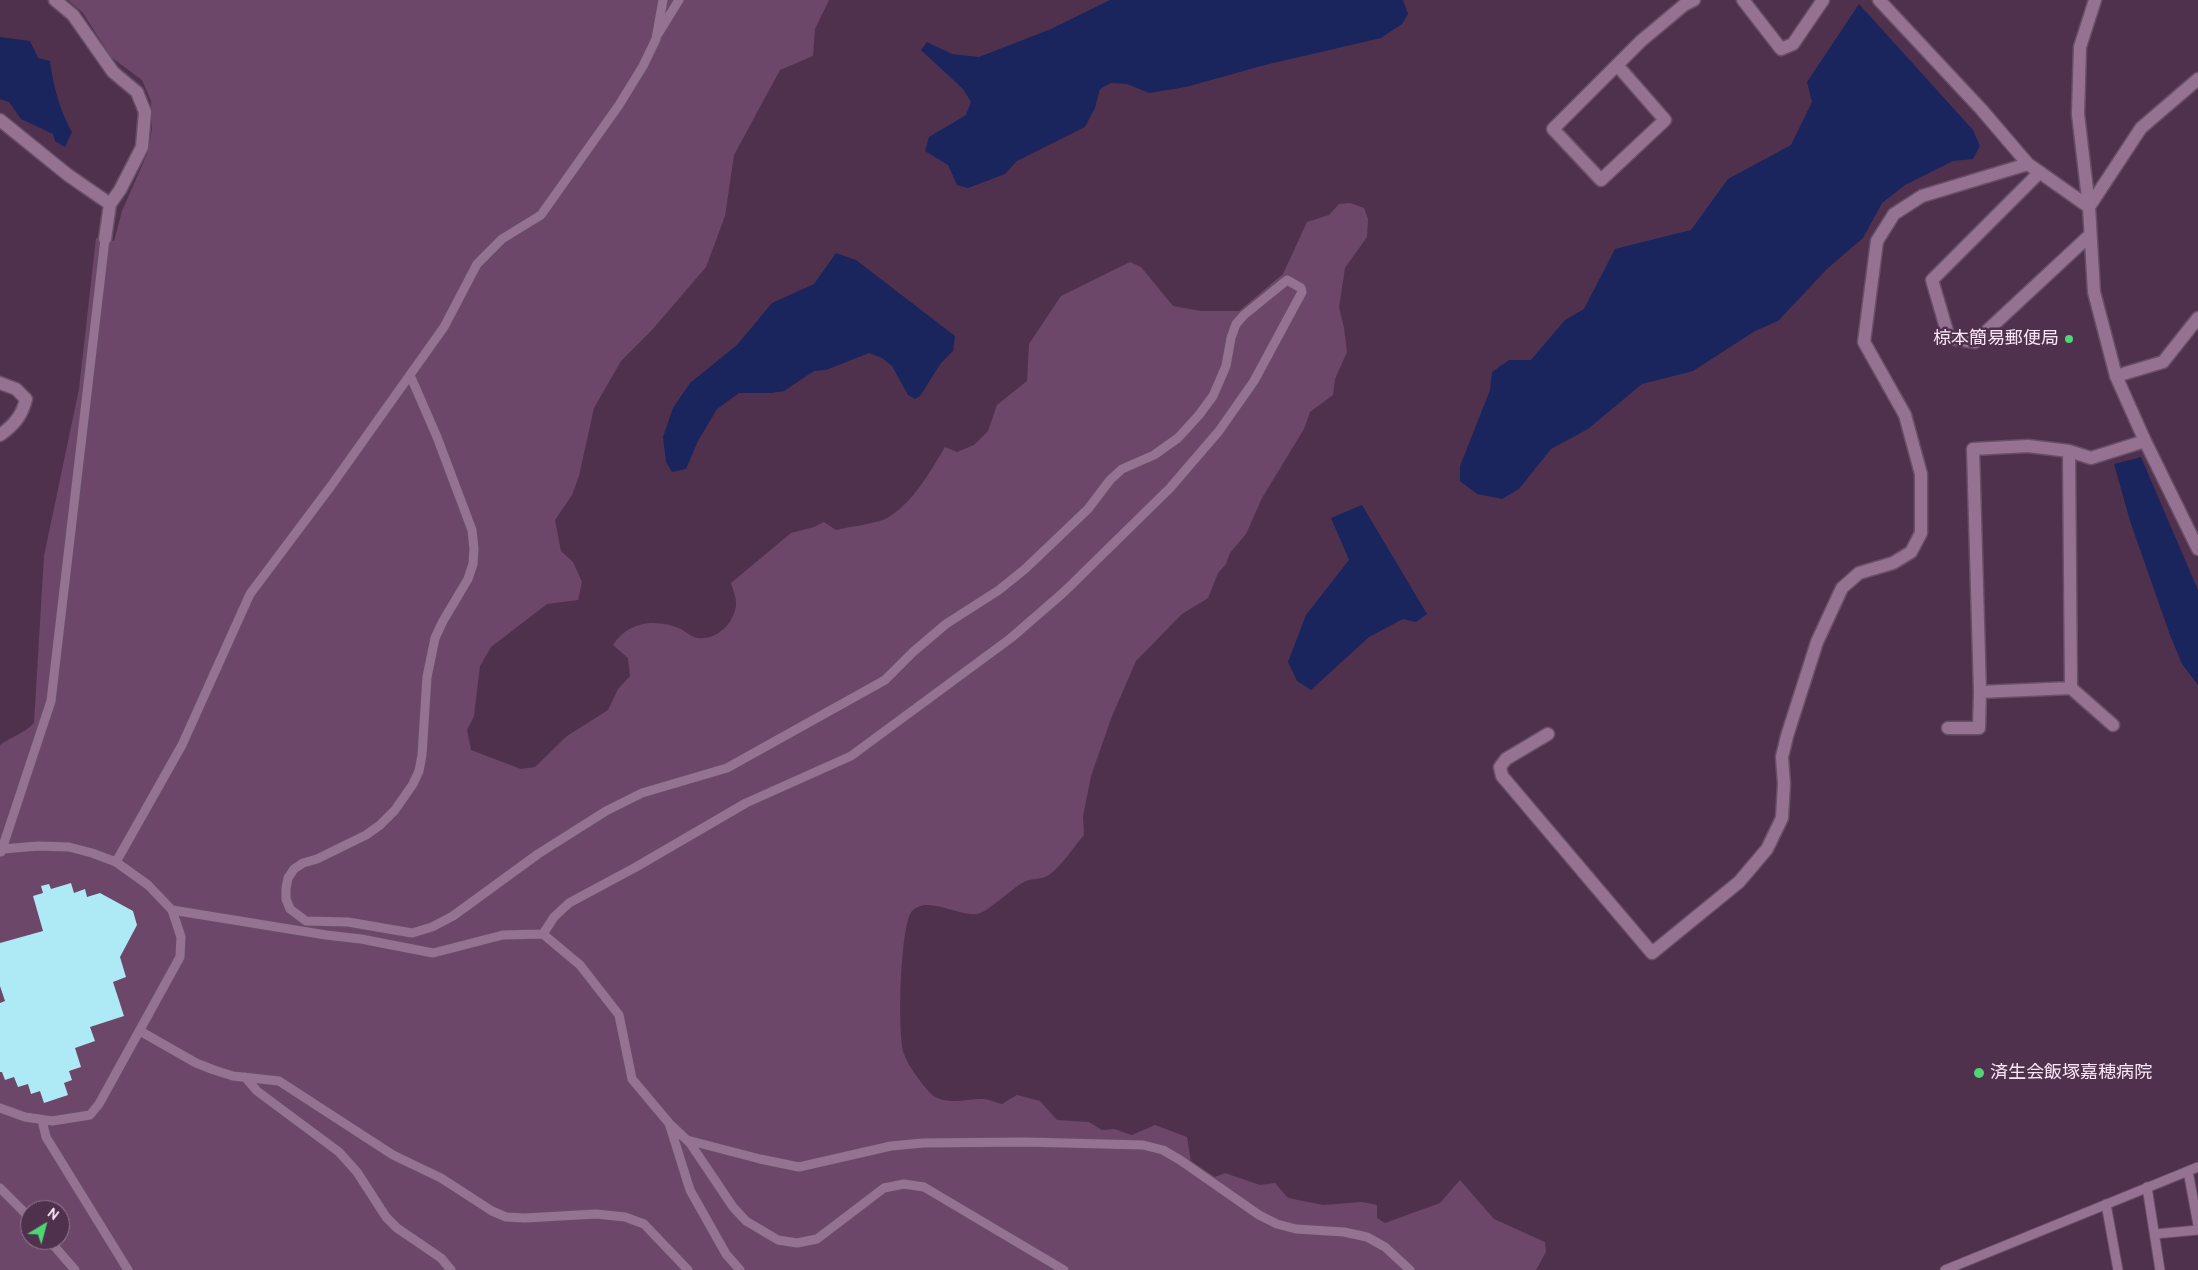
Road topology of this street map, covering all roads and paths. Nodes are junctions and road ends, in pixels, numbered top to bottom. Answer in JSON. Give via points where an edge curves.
{"nodes":[{"id":1,"x":55,"y":0,"type":"edge"},
{"id":2,"x":663,"y":0,"type":"edge"},
{"id":3,"x":679,"y":0,"type":"edge"},
{"id":4,"x":1694,"y":0,"type":"edge"},
{"id":5,"x":1743,"y":0,"type":"edge"},
{"id":6,"x":1824,"y":0,"type":"edge"},
{"id":7,"x":1880,"y":0,"type":"edge"},
{"id":8,"x":2095,"y":0,"type":"edge"},
{"id":9,"x":656,"y":39,"type":"junction"},
{"id":10,"x":1617,"y":65,"type":"dead end"},
{"id":11,"x":2198,"y":79,"type":"edge"},
{"id":12,"x":0,"y":120,"type":"edge"},
{"id":13,"x":2028,"y":164,"type":"junction"},
{"id":14,"x":2040,"y":172,"type":"junction"},
{"id":15,"x":110,"y":204,"type":"junction"},
{"id":16,"x":2089,"y":207,"type":"junction"},
{"id":17,"x":2090,"y":234,"type":"junction"},
{"id":18,"x":105,"y":239,"type":"joint"},
{"id":19,"x":2198,"y":318,"type":"edge"},
{"id":20,"x":410,"y":375,"type":"junction"},
{"id":21,"x":2116,"y":376,"type":"junction"},
{"id":22,"x":0,"y":383,"type":"edge"},
{"id":23,"x":0,"y":435,"type":"edge"},
{"id":24,"x":2144,"y":440,"type":"junction"},
{"id":25,"x":2069,"y":451,"type":"junction"},
{"id":26,"x":2198,"y":549,"type":"edge"},
{"id":27,"x":2071,"y":688,"type":"junction"},
{"id":28,"x":1980,"y":692,"type":"junction"},
{"id":29,"x":2113,"y":725,"type":"dead end"},
{"id":30,"x":1948,"y":728,"type":"dead end"},
{"id":31,"x":1548,"y":734,"type":"dead end"},
{"id":32,"x":1,"y":851,"type":"edge"},
{"id":33,"x":116,"y":862,"type":"junction"},
{"id":34,"x":172,"y":910,"type":"junction"},
{"id":35,"x":348,"y":922,"type":"junction"},
{"id":36,"x":543,"y":934,"type":"junction"},
{"id":37,"x":341,"y":937,"type":"junction"},
{"id":38,"x":140,"y":1031,"type":"junction"},
{"id":39,"x":245,"y":1077,"type":"junction"},
{"id":40,"x":0,"y":1108,"type":"edge"},
{"id":41,"x":42,"y":1120,"type":"junction"},
{"id":42,"x":669,"y":1124,"type":"junction"},
{"id":43,"x":687,"y":1140,"type":"junction"},
{"id":44,"x":2198,"y":1167,"type":"edge"},
{"id":45,"x":2188,"y":1171,"type":"junction"},
{"id":46,"x":2147,"y":1187,"type":"junction"},
{"id":47,"x":0,"y":1188,"type":"edge"},
{"id":48,"x":2106,"y":1204,"type":"junction"},
{"id":49,"x":20,"y":1208,"type":"edge"},
{"id":50,"x":2198,"y":1226,"type":"edge"},
{"id":51,"x":2198,"y":1230,"type":"edge"},
{"id":52,"x":2155,"y":1234,"type":"junction"},
{"id":53,"x":58,"y":1250,"type":"edge"},
{"id":54,"x":1949,"y":1269,"type":"edge"},
{"id":55,"x":75,"y":1270,"type":"edge"},
{"id":56,"x":128,"y":1270,"type":"edge"},
{"id":57,"x":451,"y":1270,"type":"edge"},
{"id":58,"x":688,"y":1270,"type":"edge"},
{"id":59,"x":740,"y":1270,"type":"edge"},
{"id":60,"x":1064,"y":1270,"type":"edge"},
{"id":61,"x":1410,"y":1270,"type":"edge"},
{"id":62,"x":2118,"y":1270,"type":"edge"},
{"id":63,"x":2160,"y":1270,"type":"edge"}],
"edges":[{"from":1,"to":15,"type":"street","via":[[73,15],[113,72],[137,92],[144,112],[142,147]]},
{"from":2,"to":9,"type":"lane"},
{"from":3,"to":9,"type":"lane"},
{"from":4,"to":10,"type":"street","via":[[1641,41],[1553,129],[1601,180],[1665,120]]},
{"from":5,"to":6,"type":"street","via":[[1781,49],[1793,44]]},
{"from":7,"to":13,"type":"street"},
{"from":8,"to":16,"type":"street","via":[[2080,47],[2078,114]]},
{"from":9,"to":20,"type":"lane","via":[[619,105],[541,215],[502,239],[477,264],[444,327]]},
{"from":11,"to":16,"type":"street","via":[[2141,128]]},
{"from":12,"to":15,"type":"street","via":[[68,176]]},
{"from":13,"to":14,"type":"street"},
{"from":13,"to":31,"type":"street","via":[[1922,196],[1894,214],[1877,241],[1864,342],[1905,415],[1921,474],[1921,533],[1910,552],[1893,563],[1859,573],[1842,588],[1816,642],[1787,736],[1782,757],[1782,818],[1767,849],[1739,882],[1652,953],[1502,776],[1500,767],[1506,759]]},
{"from":14,"to":16,"type":"street"},
{"from":14,"to":17,"type":"street","via":[[1932,280],[1949,338],[1975,342]]},
{"from":15,"to":18,"type":"street"},
{"from":16,"to":17,"type":"street"},
{"from":17,"to":21,"type":"street","via":[[2094,292]]},
{"from":18,"to":32,"type":"lane","via":[[51,701]]},
{"from":19,"to":21,"type":"street","via":[[2163,362]]},
{"from":20,"to":33,"type":"lane","via":[[250,594],[182,745]]},
{"from":20,"to":35,"type":"lane","via":[[472,530],[473,564],[435,638],[428,677],[422,755],[413,784],[395,810],[366,835],[303,863],[288,878],[286,899],[290,909],[306,921]]},
{"from":21,"to":24,"type":"street"},
{"from":22,"to":23,"type":"street","via":[[16,388],[26,400],[23,413],[12,427]]},
{"from":24,"to":25,"type":"street","via":[[2091,458]]},
{"from":24,"to":26,"type":"street"},
{"from":25,"to":27,"type":"street"},
{"from":25,"to":28,"type":"street","via":[[2028,446],[1973,449]]},
{"from":27,"to":28,"type":"street"},
{"from":27,"to":29,"type":"street"},
{"from":28,"to":30,"type":"street","via":[[1979,728]]},
{"from":32,"to":33,"type":"lane","via":[[38,846],[69,848],[92,852]]},
{"from":33,"to":34,"type":"lane","via":[[148,885]]},
{"from":34,"to":37,"type":"lane"},
{"from":34,"to":38,"type":"lane","via":[[181,937],[180,957]]},
{"from":35,"to":36,"type":"lane","via":[[412,933],[432,927],[606,812],[642,793],[727,768],[885,680],[946,624],[1025,569],[1088,509],[1122,469],[1154,455],[1178,438],[1213,396],[1226,366],[1230,338],[1236,324],[1284,282],[1290,280],[1301,288],[1300,298],[1254,381],[1220,431],[1170,488],[1064,592],[1011,638],[850,756],[746,802],[569,903]]},
{"from":35,"to":37,"type":"lane"},
{"from":36,"to":37,"type":"lane","via":[[503,935],[433,953]]},
{"from":36,"to":42,"type":"lane","via":[[580,965],[619,1015],[632,1079]]},
{"from":38,"to":39,"type":"lane","via":[[196,1063]]},
{"from":38,"to":41,"type":"lane","via":[[90,1115]]},
{"from":39,"to":57,"type":"lane","via":[[256,1091],[339,1152],[357,1172],[386,1217],[441,1258]]},
{"from":39,"to":58,"type":"lane","via":[[279,1080],[393,1155],[441,1178],[492,1211],[525,1218],[596,1214],[625,1217],[644,1224]]},
{"from":40,"to":41,"type":"lane"},
{"from":41,"to":56,"type":"lane","via":[[46,1138]]},
{"from":42,"to":43,"type":"lane"},
{"from":42,"to":59,"type":"lane","via":[[690,1190],[726,1254]]},
{"from":43,"to":60,"type":"lane","via":[[733,1207],[746,1221],[778,1240],[797,1243],[817,1239],[884,1188],[904,1184],[924,1187]]},
{"from":43,"to":61,"type":"lane","via":[[799,1167],[891,1146],[915,1144],[1144,1145],[1163,1150],[1180,1160],[1276,1224],[1367,1237],[1385,1247]]},
{"from":44,"to":45,"type":"lane"},
{"from":45,"to":46,"type":"lane"},
{"from":45,"to":50,"type":"lane"},
{"from":46,"to":48,"type":"lane"},
{"from":46,"to":52,"type":"lane"},
{"from":47,"to":49,"type":"lane"},
{"from":48,"to":54,"type":"lane"},
{"from":48,"to":62,"type":"lane"},
{"from":51,"to":52,"type":"lane"},
{"from":52,"to":63,"type":"lane"},
{"from":53,"to":55,"type":"lane"}]}
